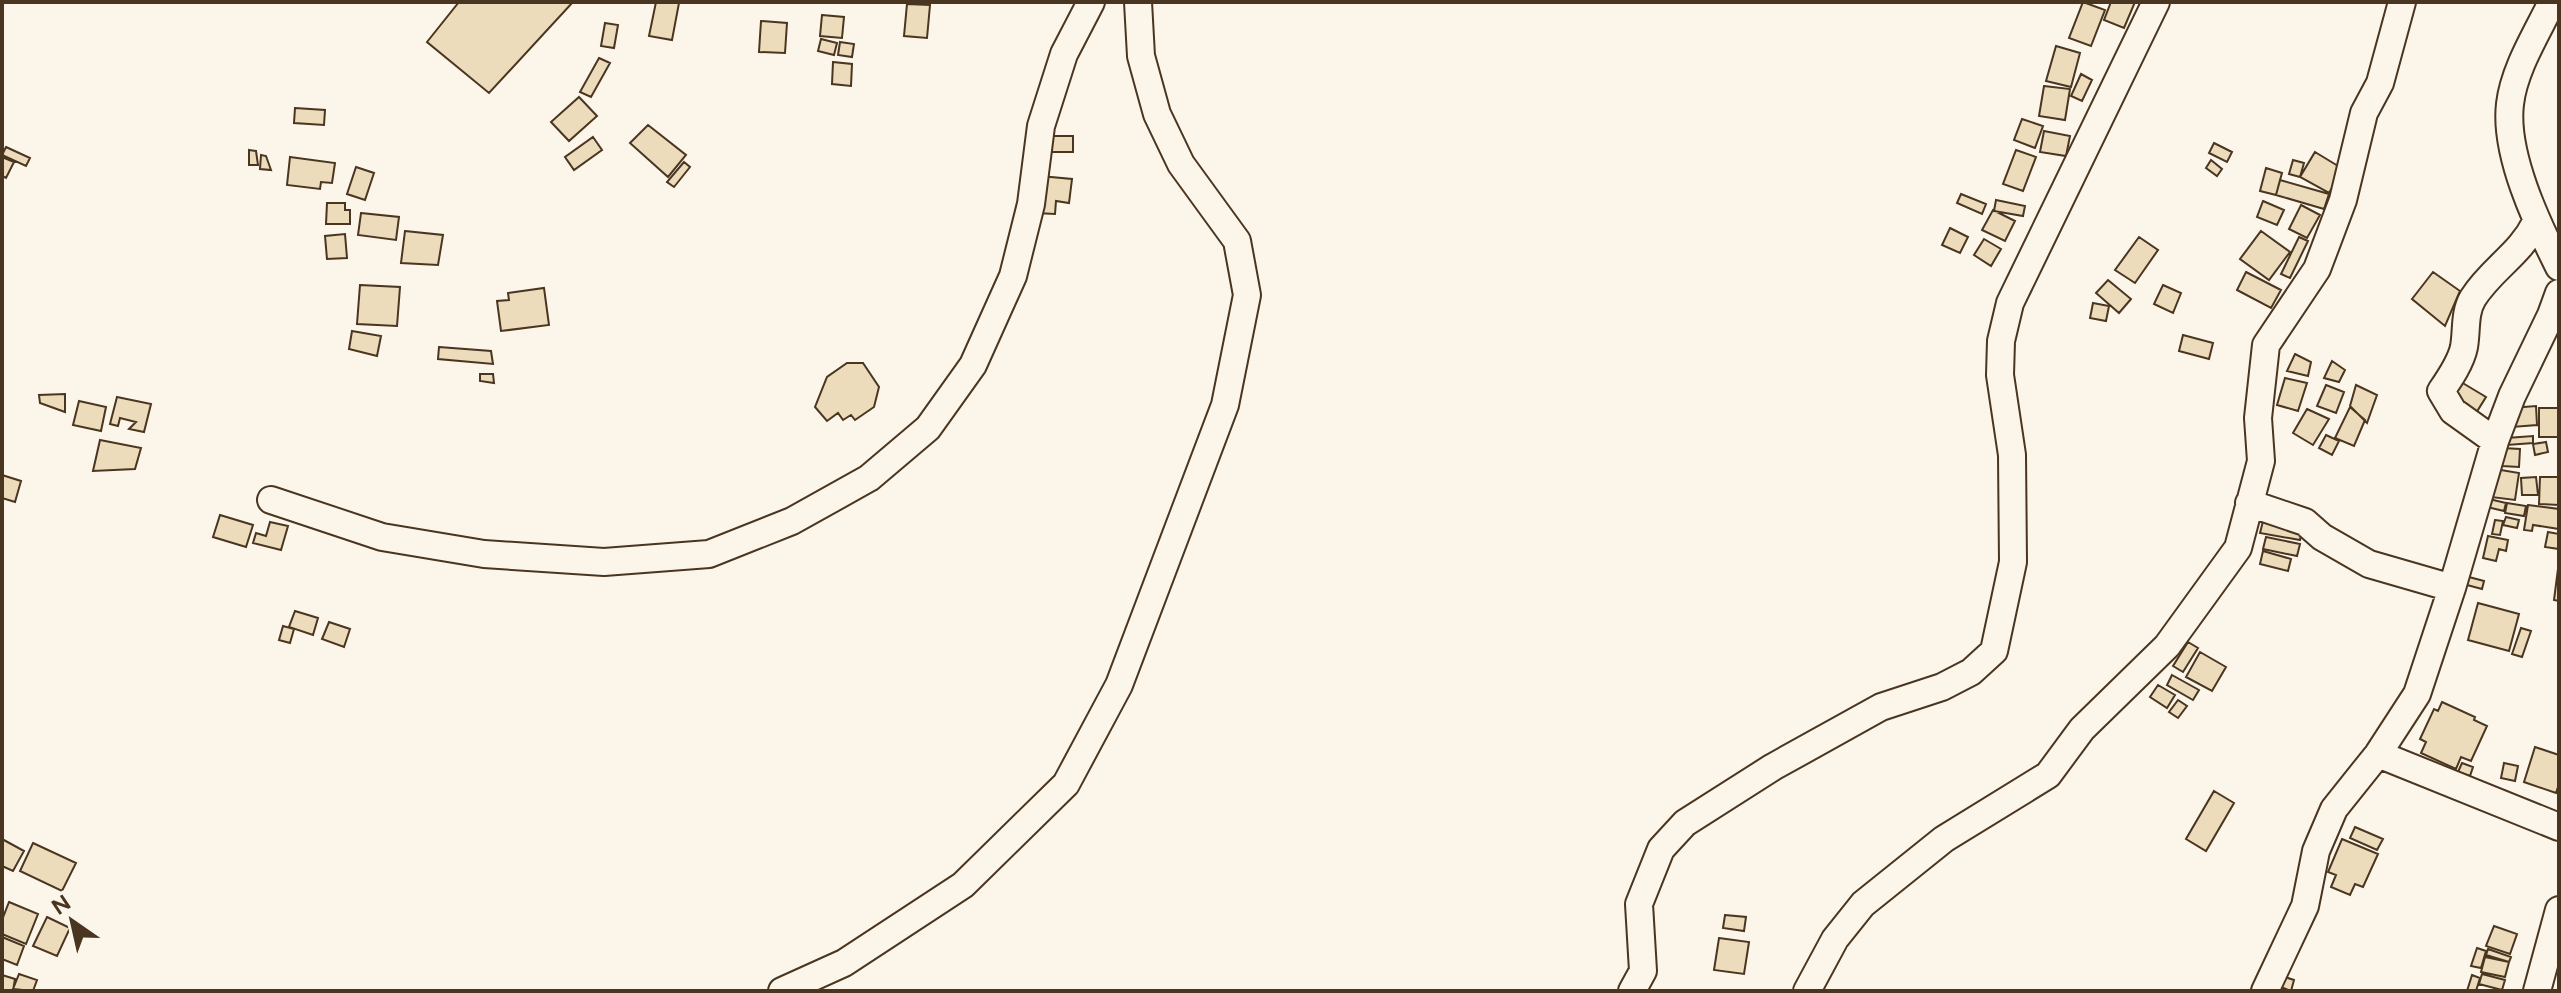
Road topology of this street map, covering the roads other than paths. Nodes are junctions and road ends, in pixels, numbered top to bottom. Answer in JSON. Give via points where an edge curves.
{"nodes":[{"id":1,"x":1091,"y":2,"type":"edge"},
{"id":2,"x":1138,"y":2,"type":"edge"},
{"id":3,"x":2156,"y":2,"type":"edge"},
{"id":4,"x":2402,"y":2,"type":"edge"},
{"id":5,"x":2552,"y":2,"type":"edge"},
{"id":6,"x":2536,"y":222,"type":"junction"},
{"id":7,"x":2559,"y":267,"type":"edge"},
{"id":8,"x":2556,"y":308,"type":"edge"},
{"id":9,"x":2495,"y":441,"type":"junction"},
{"id":10,"x":271,"y":500,"type":"dead end"},
{"id":11,"x":2249,"y":503,"type":"junction"},
{"id":12,"x":2452,"y":588,"type":"junction"},
{"id":13,"x":2378,"y":754,"type":"junction"},
{"id":14,"x":2559,"y":827,"type":"edge"},
{"id":15,"x":2559,"y":910,"type":"edge"},
{"id":16,"x":1639,"y":984,"type":"edge"},
{"id":17,"x":782,"y":991,"type":"edge"},
{"id":18,"x":1807,"y":991,"type":"edge"},
{"id":19,"x":2265,"y":991,"type":"edge"},
{"id":20,"x":2537,"y":991,"type":"edge"}],
"edges":[{"from":1,"to":10,"type":"street","via":[[1064,54],[1041,126],[1031,204],[1013,276],[973,365],[928,428],[869,478],[792,521],[709,554],[604,562],[484,554],[382,537]]},
{"from":2,"to":17,"type":"street","via":[[1141,56],[1157,114],[1181,164],[1237,241],[1247,295],[1225,405],[1119,685],[1066,784],[963,885],[844,963]]},
{"from":3,"to":16,"type":"street","via":[[2010,303],[2000,375],[2012,455],[2013,562],[1994,651],[1971,672],[1881,707],[1685,823],[1661,849],[1639,904]]},
{"from":4,"to":11,"type":"street","via":[[2317,269],[2266,345],[2258,418],[2261,461]]},
{"from":5,"to":6,"type":"street","via":[[2510,101],[2509,131]]},
{"from":6,"to":7,"type":"street"},
{"from":6,"to":9,"type":"street","via":[[2527,242],[2471,300],[2463,349],[2441,391],[2453,411]]},
{"from":8,"to":9,"type":"street"},
{"from":9,"to":12,"type":"street"},
{"from":11,"to":12,"type":"street","via":[[2305,522],[2369,564]]},
{"from":11,"to":18,"type":"street","via":[[2238,548],[2167,646],[2082,729],[2048,775],[1944,839],[1863,904],[1835,939]]},
{"from":12,"to":13,"type":"street","via":[[2417,694]]},
{"from":13,"to":14,"type":"street"},
{"from":13,"to":19,"type":"street","via":[[2334,809],[2316,851],[2305,906]]},
{"from":15,"to":20,"type":"street"}]}
